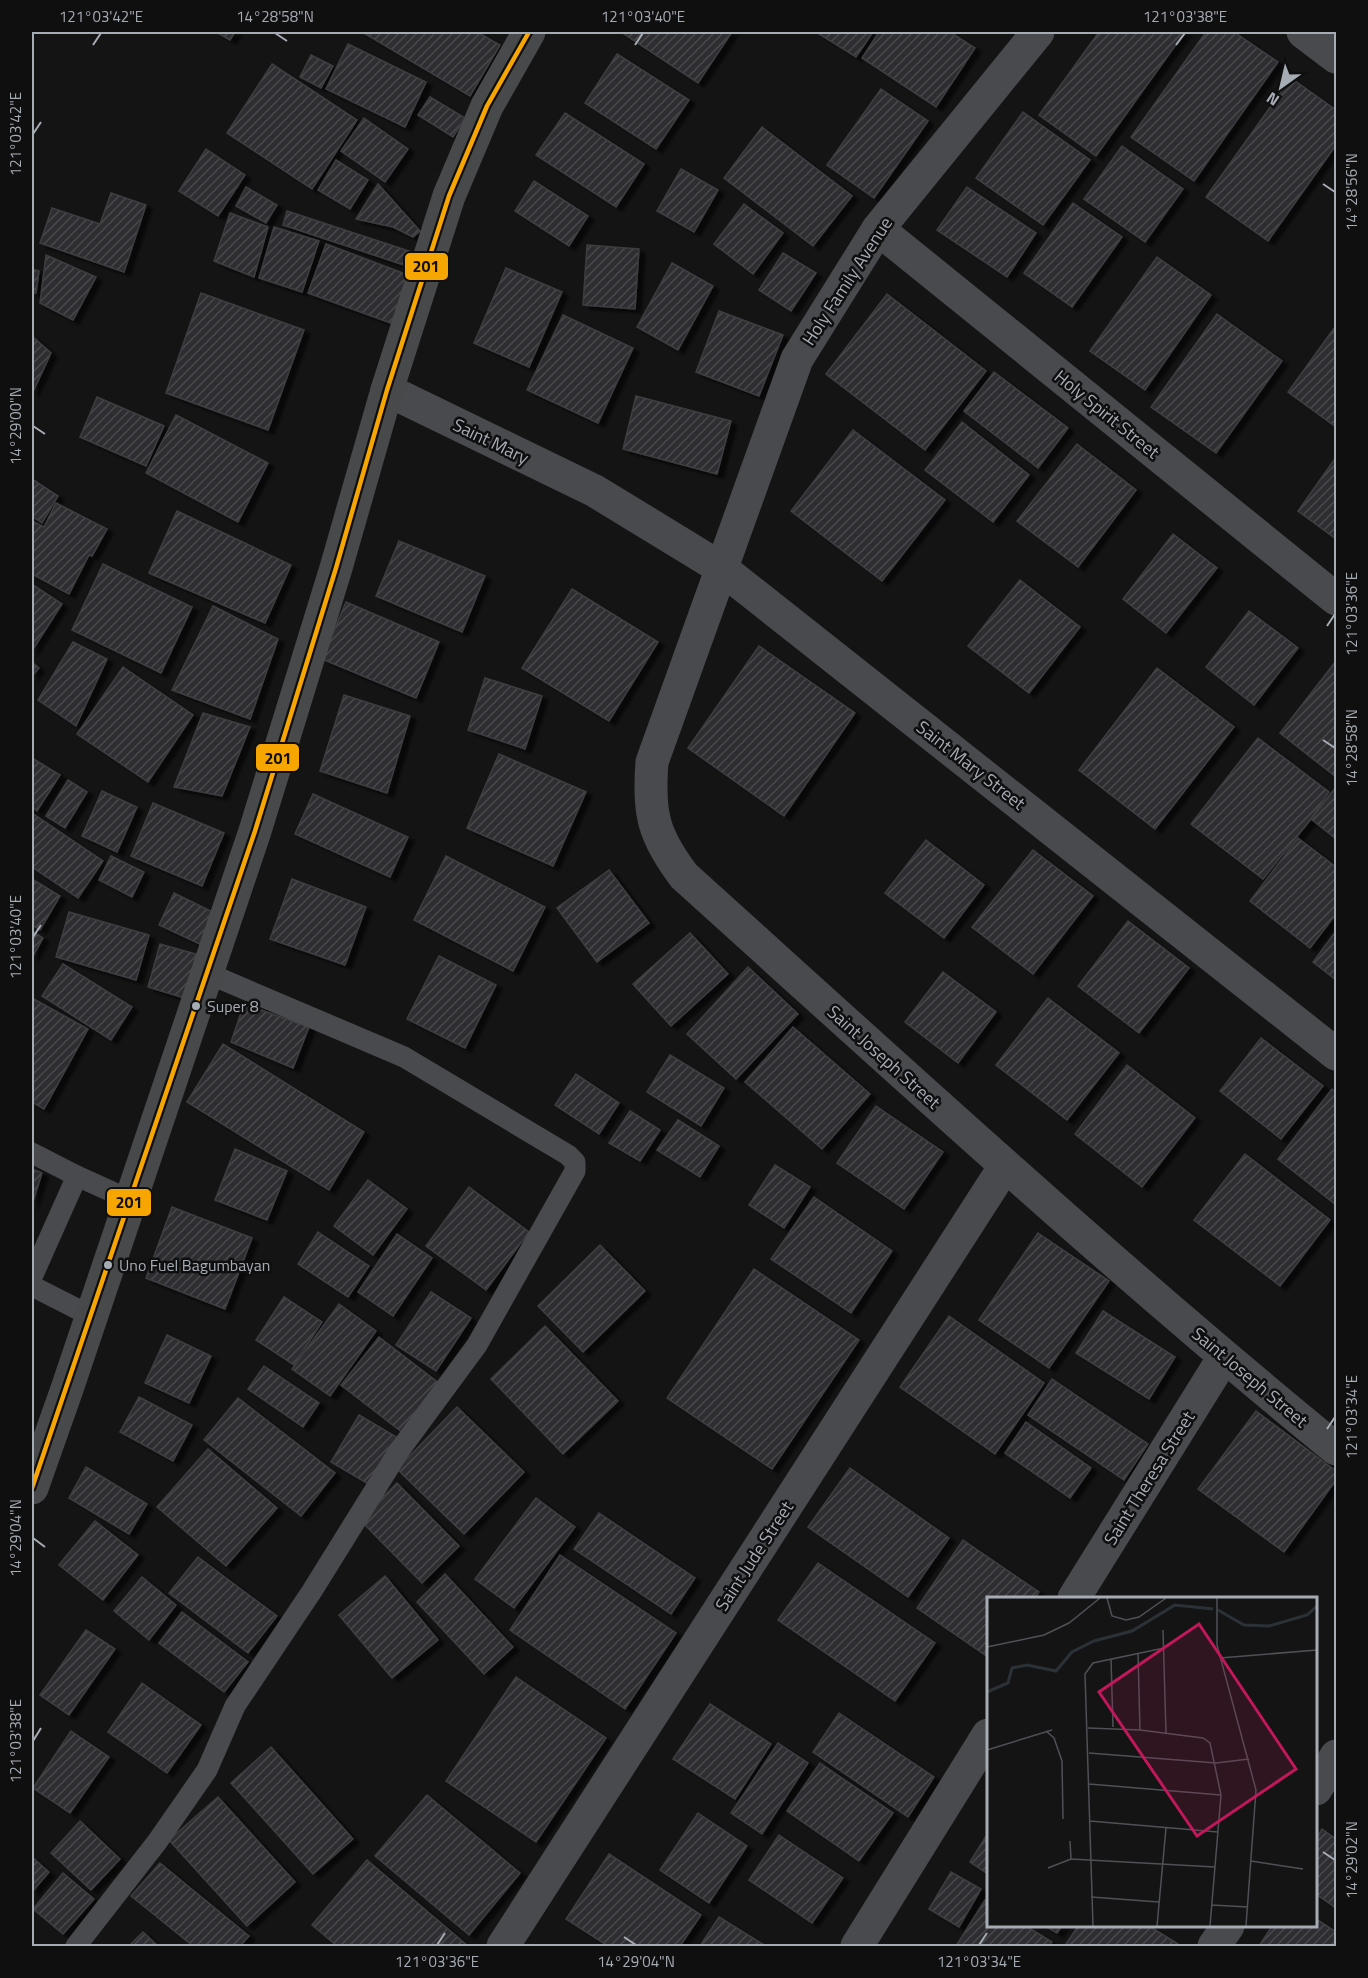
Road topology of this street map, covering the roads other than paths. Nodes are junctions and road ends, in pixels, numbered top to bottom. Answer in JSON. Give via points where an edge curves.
{"nodes":[{"id":1,"x":529,"y":32,"type":"edge"},
{"id":2,"x":1038,"y":32,"type":"edge"},
{"id":3,"x":1303,"y":32,"type":"edge"},
{"id":4,"x":1336,"y":57,"type":"edge"},
{"id":5,"x":879,"y":229,"type":"junction"},
{"id":6,"x":387,"y":390,"type":"junction"},
{"id":7,"x":595,"y":491,"type":"joint"},
{"id":8,"x":721,"y":568,"type":"junction"},
{"id":9,"x":1336,"y":598,"type":"edge"},
{"id":10,"x":207,"y":973,"type":"junction"},
{"id":11,"x":1336,"y":1054,"type":"edge"},
{"id":12,"x":32,"y":1153,"type":"edge"},
{"id":13,"x":1005,"y":1166,"type":"junction"},
{"id":14,"x":77,"y":1176,"type":"junction"},
{"id":15,"x":130,"y":1200,"type":"junction"},
{"id":16,"x":32,"y":1277,"type":"edge"},
{"id":17,"x":32,"y":1286,"type":"edge"},
{"id":18,"x":91,"y":1316,"type":"junction"},
{"id":19,"x":1224,"y":1357,"type":"junction"},
{"id":20,"x":1336,"y":1449,"type":"edge"},
{"id":21,"x":32,"y":1488,"type":"edge"},
{"id":22,"x":1075,"y":1597,"type":"edge"},
{"id":23,"x":987,"y":1737,"type":"edge"},
{"id":24,"x":1336,"y":1756,"type":"edge"},
{"id":25,"x":1317,"y":1787,"type":"edge"},
{"id":26,"x":1227,"y":1927,"type":"edge"},
{"id":27,"x":76,"y":1947,"type":"edge"},
{"id":28,"x":503,"y":1947,"type":"edge"},
{"id":29,"x":857,"y":1947,"type":"edge"},
{"id":30,"x":1214,"y":1947,"type":"edge"}],
"edges":[{"from":1,"to":6,"type":"main road","via":[[487,106],[449,196]]},
{"from":2,"to":5,"type":"street","name":"Holy Family Avenue"},
{"from":3,"to":4,"type":"street"},
{"from":5,"to":8,"type":"street","name":"Holy Family Avenue","via":[[797,359]]},
{"from":5,"to":9,"type":"street","name":"Holy Spirit Street"},
{"from":6,"to":7,"type":"street","name":"Saint Mary"},
{"from":6,"to":10,"type":"main road","via":[[269,786]]},
{"from":7,"to":8,"type":"street","name":"Saint Mary Street"},
{"from":8,"to":11,"type":"street","name":"Saint Mary Street"},
{"from":8,"to":13,"type":"street","name":"Saint Joseph Street","via":[[652,762],[649,793],[654,822],[666,851],[684,876]]},
{"from":10,"to":15,"type":"main road"},
{"from":10,"to":27,"type":"lane","via":[[404,1057],[568,1155],[575,1162],[575,1171],[477,1346],[399,1451],[235,1706],[207,1770],[158,1842]]},
{"from":12,"to":14,"type":"lane"},
{"from":13,"to":19,"type":"street","name":"Saint Joseph Street"},
{"from":13,"to":28,"type":"street","name":"Saint Jude Street"},
{"from":14,"to":15,"type":"lane"},
{"from":14,"to":16,"type":"lane"},
{"from":15,"to":18,"type":"main road"},
{"from":17,"to":18,"type":"lane"},
{"from":18,"to":21,"type":"main road"},
{"from":19,"to":20,"type":"street","name":"Saint Joseph Street"},
{"from":19,"to":22,"type":"street","name":"Saint Theresa Street"},
{"from":23,"to":29,"type":"street"},
{"from":24,"to":25,"type":"street"},
{"from":26,"to":30,"type":"street"}]}
